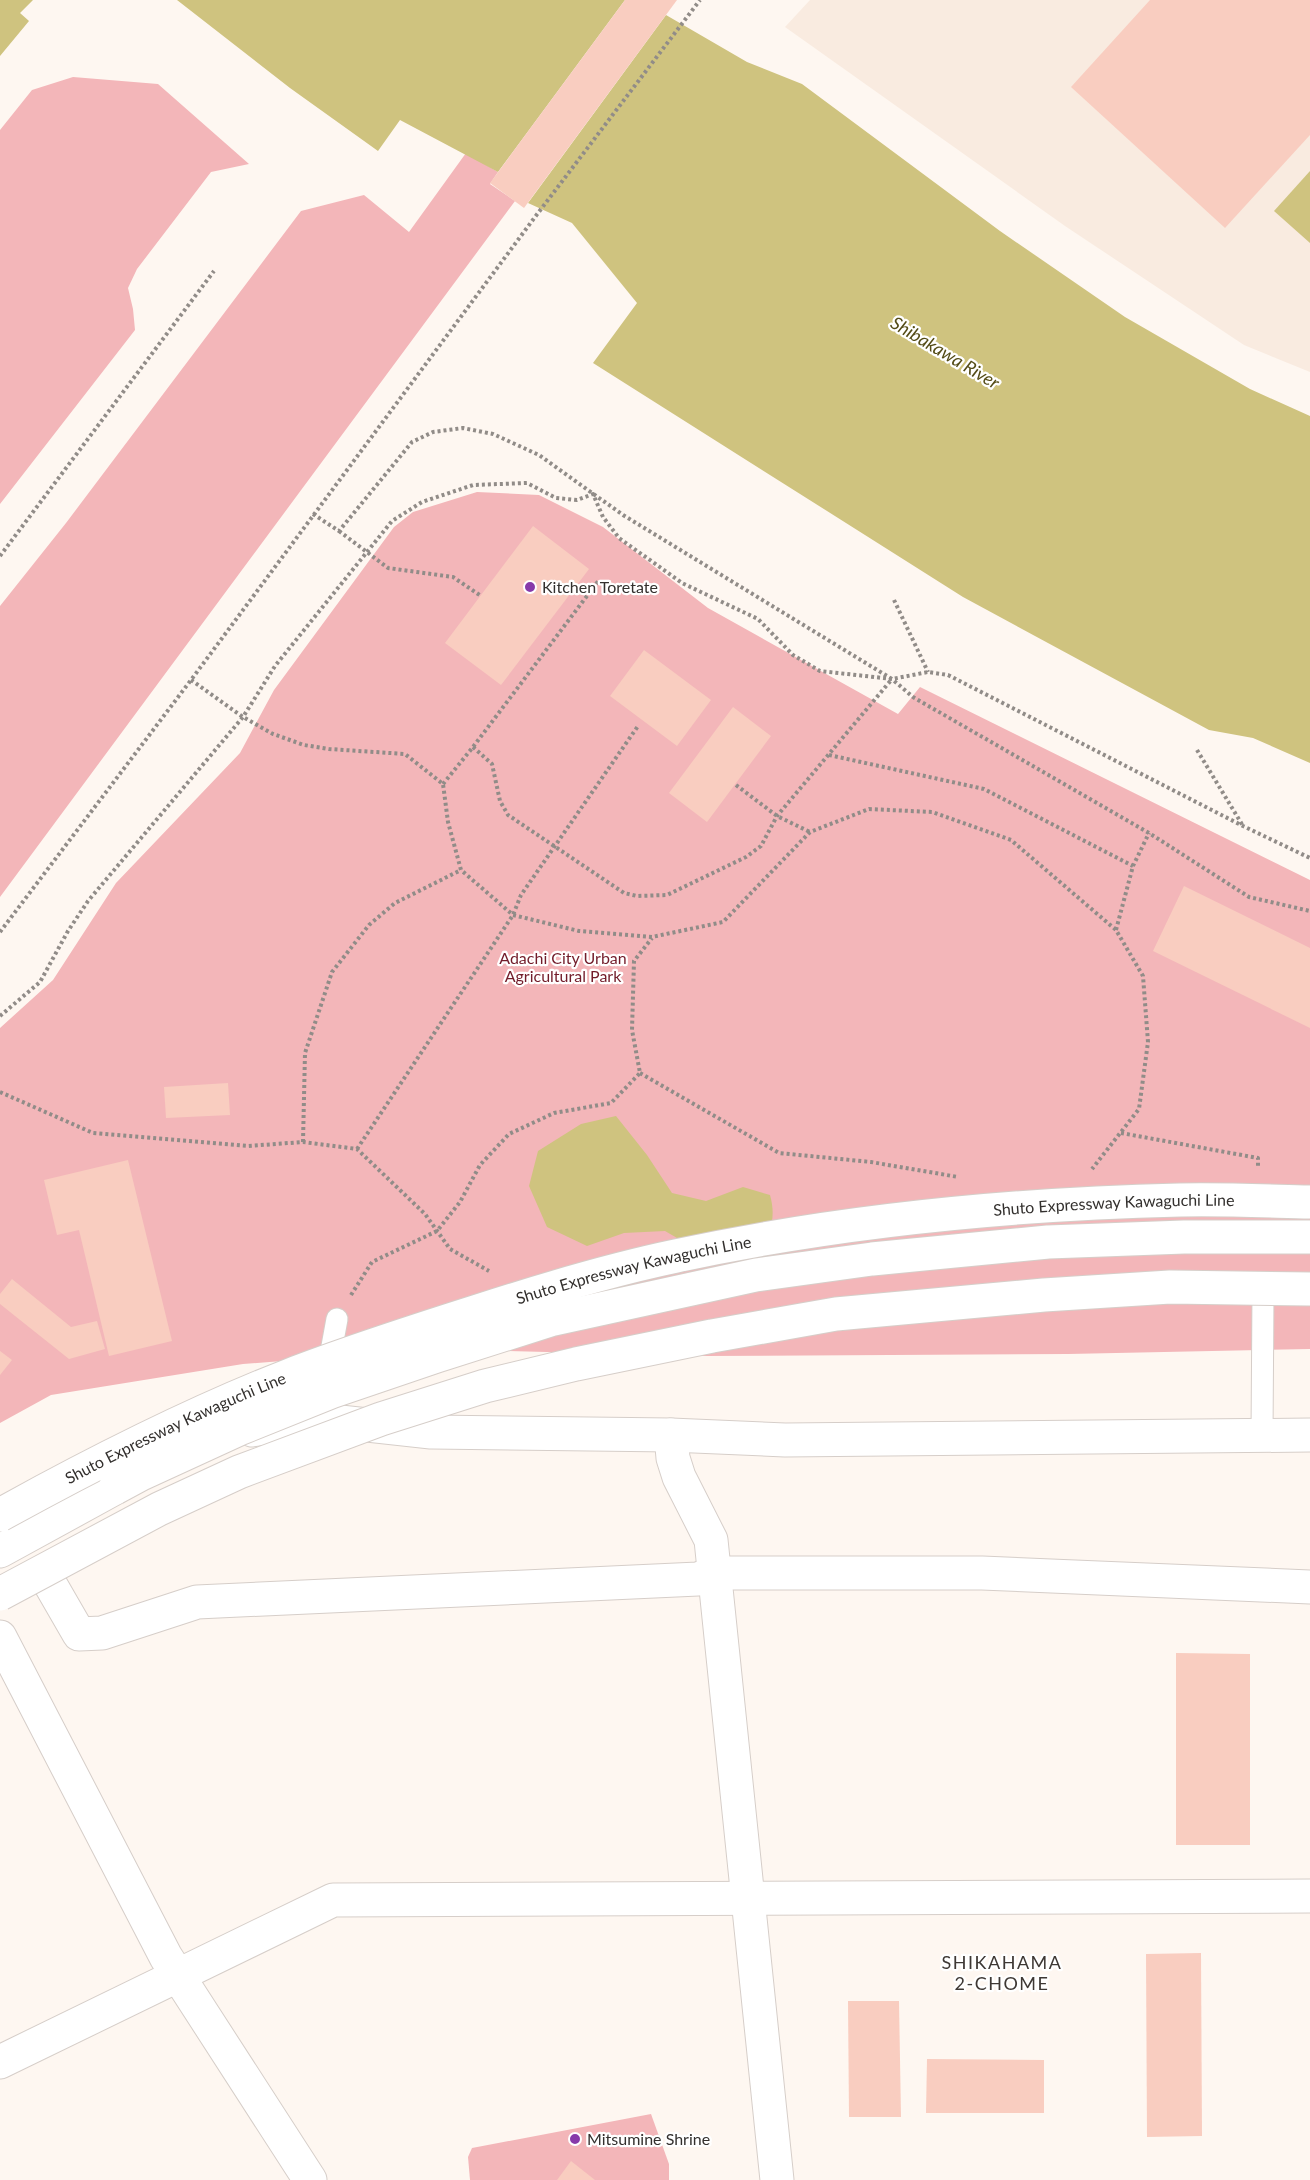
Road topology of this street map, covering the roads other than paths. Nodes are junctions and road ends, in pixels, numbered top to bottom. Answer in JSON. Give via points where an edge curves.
{"nodes":[{"id":1,"x":1310,"y":1202,"type":"edge"},
{"id":2,"x":1310,"y":1238,"type":"edge"},
{"id":3,"x":1310,"y":1291,"type":"edge"},
{"id":4,"x":337,"y":1319,"type":"road end"},
{"id":5,"x":322,"y":1420,"type":"junction"},
{"id":6,"x":431,"y":1432,"type":"junction"},
{"id":7,"x":671,"y":1435,"type":"junction"},
{"id":8,"x":1262,"y":1435,"type":"junction"},
{"id":9,"x":1310,"y":1435,"type":"edge"},
{"id":10,"x":0,"y":1502,"type":"edge"},
{"id":11,"x":0,"y":1515,"type":"edge"},
{"id":12,"x":0,"y":1551,"type":"edge"},
{"id":13,"x":714,"y":1573,"type":"junction"},
{"id":14,"x":49,"y":1582,"type":"junction"},
{"id":15,"x":1310,"y":1587,"type":"edge"},
{"id":16,"x":0,"y":1594,"type":"edge"},
{"id":17,"x":0,"y":1609,"type":"edge"},
{"id":18,"x":0,"y":1637,"type":"edge"},
{"id":19,"x":1310,"y":1896,"type":"edge"},
{"id":20,"x":750,"y":1899,"type":"junction"},
{"id":21,"x":177,"y":1976,"type":"junction"},
{"id":22,"x":0,"y":2062,"type":"edge"},
{"id":23,"x":302,"y":2177,"type":"edge"},
{"id":24,"x":777,"y":2180,"type":"edge"}],
"edges":[{"from":1,"to":11,"type":"main road","name":"Shuto Expressway Kawaguchi Line","bridge":true,"via":[[1181,1200],[957,1214],[867,1224],[676,1256],[556,1286],[288,1376],[118,1452]]},
{"from":2,"to":12,"type":"main road","bridge":true,"via":[[1184,1236],[1048,1242],[872,1259],[756,1275],[550,1320],[331,1392],[238,1429],[141,1474]]},
{"from":3,"to":8,"type":"lane","via":[[1263,1293]]},
{"from":3,"to":16,"type":"main road","bridge":true,"via":[[1170,1287],[836,1314],[565,1367],[485,1386],[239,1472],[159,1509]]},
{"from":4,"to":5,"type":"lane"},
{"from":5,"to":6,"type":"main road"},
{"from":5,"to":10,"type":"main road","via":[[177,1442]]},
{"from":6,"to":7,"type":"main road"},
{"from":6,"to":14,"type":"main road","via":[[332,1450],[255,1477]]},
{"from":7,"to":8,"type":"main road","via":[[785,1440]]},
{"from":7,"to":13,"type":"main road","via":[[679,1477],[711,1540]]},
{"from":8,"to":9,"type":"main road"},
{"from":13,"to":14,"type":"main road","via":[[698,1579],[197,1602],[90,1634],[79,1634]]},
{"from":13,"to":15,"type":"main road","via":[[982,1573]]},
{"from":13,"to":20,"type":"main road"},
{"from":14,"to":17,"type":"main road"},
{"from":18,"to":21,"type":"main road"},
{"from":19,"to":20,"type":"main road"},
{"from":20,"to":21,"type":"main road","via":[[333,1900]]},
{"from":20,"to":24,"type":"main road"},
{"from":21,"to":22,"type":"main road"},
{"from":21,"to":23,"type":"main road"}]}
